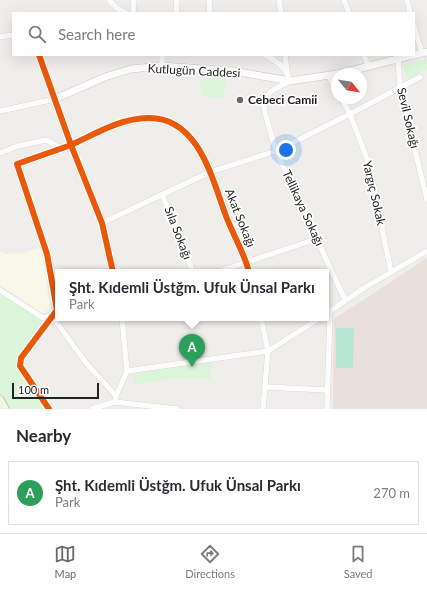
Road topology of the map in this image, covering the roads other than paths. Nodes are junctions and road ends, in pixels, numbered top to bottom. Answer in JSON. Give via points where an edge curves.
{"nodes":[{"id":1,"x":109,"y":0,"type":"edge"},
{"id":2,"x":134,"y":0,"type":"edge"},
{"id":3,"x":177,"y":0,"type":"edge"},
{"id":4,"x":210,"y":0,"type":"edge"},
{"id":5,"x":279,"y":0,"type":"edge"},
{"id":6,"x":344,"y":0,"type":"edge"},
{"id":7,"x":407,"y":0,"type":"edge"},
{"id":8,"x":124,"y":12,"type":"edge"},
{"id":9,"x":133,"y":12,"type":"edge"},
{"id":10,"x":176,"y":12,"type":"edge"},
{"id":11,"x":210,"y":12,"type":"edge"},
{"id":12,"x":281,"y":12,"type":"edge"},
{"id":13,"x":349,"y":12,"type":"edge"},
{"id":14,"x":410,"y":12,"type":"edge"},
{"id":15,"x":415,"y":32,"type":"edge"},
{"id":16,"x":12,"y":35,"type":"edge"},
{"id":17,"x":0,"y":37,"type":"edge"},
{"id":18,"x":419,"y":54,"type":"edge"},
{"id":19,"x":39,"y":56,"type":"edge"},
{"id":20,"x":162,"y":56,"type":"edge"},
{"id":21,"x":267,"y":56,"type":"edge"},
{"id":22,"x":285,"y":56,"type":"edge"},
{"id":23,"x":364,"y":56,"type":"edge"},
{"id":24,"x":408,"y":56,"type":"edge"},
{"id":25,"x":398,"y":58,"type":"junction"},
{"id":26,"x":162,"y":66,"type":"junction"},
{"id":27,"x":368,"y":66,"type":"junction"},
{"id":28,"x":360,"y":68,"type":"edge"},
{"id":29,"x":287,"y":70,"type":"junction"},
{"id":30,"x":329,"y":77,"type":"joint"},
{"id":31,"x":420,"y":77,"type":"dead end"},
{"id":32,"x":331,"y":80,"type":"edge"},
{"id":33,"x":290,"y":81,"type":"junction"},
{"id":34,"x":400,"y":87,"type":"junction"},
{"id":35,"x":55,"y":99,"type":"junction"},
{"id":36,"x":344,"y":104,"type":"edge"},
{"id":37,"x":0,"y":112,"type":"edge"},
{"id":38,"x":350,"y":114,"type":"junction"},
{"id":39,"x":71,"y":145,"type":"junction"},
{"id":40,"x":61,"y":148,"type":"junction"},
{"id":41,"x":276,"y":151,"type":"junction"},
{"id":42,"x":0,"y":153,"type":"edge"},
{"id":43,"x":210,"y":172,"type":"junction"},
{"id":44,"x":162,"y":194,"type":"junction"},
{"id":45,"x":427,"y":200,"type":"edge"},
{"id":46,"x":102,"y":223,"type":"junction"},
{"id":47,"x":316,"y":239,"type":"junction"},
{"id":48,"x":427,"y":251,"type":"edge"},
{"id":49,"x":246,"y":261,"type":"junction"},
{"id":50,"x":112,"y":269,"type":"edge"},
{"id":51,"x":192,"y":269,"type":"edge"},
{"id":52,"x":225,"y":269,"type":"edge"},
{"id":53,"x":248,"y":269,"type":"edge"},
{"id":54,"x":391,"y":272,"type":"junction"},
{"id":55,"x":0,"y":290,"type":"edge"},
{"id":56,"x":55,"y":299,"type":"edge"},
{"id":57,"x":346,"y":300,"type":"junction"},
{"id":58,"x":55,"y":312,"type":"edge"},
{"id":59,"x":329,"y":312,"type":"edge"},
{"id":60,"x":52,"y":316,"type":"junction"},
{"id":61,"x":55,"y":320,"type":"edge"},
{"id":62,"x":56,"y":321,"type":"edge"},
{"id":63,"x":122,"y":321,"type":"edge"},
{"id":64,"x":262,"y":321,"type":"edge"},
{"id":65,"x":315,"y":321,"type":"edge"},
{"id":66,"x":328,"y":321,"type":"edge"},
{"id":67,"x":268,"y":351,"type":"junction"},
{"id":68,"x":127,"y":371,"type":"junction"},
{"id":69,"x":264,"y":387,"type":"junction"},
{"id":70,"x":327,"y":390,"type":"junction"},
{"id":71,"x":116,"y":396,"type":"junction"},
{"id":72,"x":0,"y":400,"type":"edge"},
{"id":73,"x":115,"y":402,"type":"junction"},
{"id":74,"x":4,"y":409,"type":"edge"},
{"id":75,"x":49,"y":409,"type":"edge"},
{"id":76,"x":92,"y":409,"type":"edge"},
{"id":77,"x":177,"y":409,"type":"edge"},
{"id":78,"x":263,"y":409,"type":"edge"},
{"id":79,"x":327,"y":409,"type":"edge"}],
"edges":[{"from":1,"to":8,"type":"street"},
{"from":2,"to":9,"type":"street"},
{"from":3,"to":10,"type":"street"},
{"from":4,"to":11,"type":"street"},
{"from":5,"to":12,"type":"street"},
{"from":6,"to":13,"type":"street"},
{"from":7,"to":14,"type":"street"},
{"from":15,"to":18,"type":"street"},
{"from":16,"to":17,"type":"street"},
{"from":19,"to":35,"type":"street"},
{"from":20,"to":26,"type":"street"},
{"from":21,"to":29,"type":"street"},
{"from":22,"to":29,"type":"street"},
{"from":23,"to":27,"type":"street"},
{"from":24,"to":25,"type":"street","name":"Kutlugün Caddesi"},
{"from":25,"to":27,"type":"street","name":"Kutlugün Caddesi"},
{"from":25,"to":34,"type":"street","name":"Sevil Sokağı"},
{"from":26,"to":33,"type":"street","name":"Kutlugün Caddesi","via":[[234,71]]},
{"from":26,"to":35,"type":"street","name":"Kutlugün Caddesi","via":[[131,68]]},
{"from":27,"to":28,"type":"street","name":"Kutlugün Caddesi"},
{"from":29,"to":33,"type":"street"},
{"from":30,"to":32,"type":"street"},
{"from":30,"to":33,"type":"street","name":"Kutlugün Caddesi"},
{"from":31,"to":34,"type":"street"},
{"from":33,"to":41,"type":"street","name":"Tellikaya Sokağı","via":[[273,90],[264,99],[265,113]]},
{"from":34,"to":38,"type":"street"},
{"from":34,"to":45,"type":"street","name":"Sevil Sokağı"},
{"from":35,"to":37,"type":"street"},
{"from":35,"to":39,"type":"street"},
{"from":36,"to":38,"type":"street","name":"Yargıç Sokak"},
{"from":38,"to":41,"type":"street"},
{"from":38,"to":54,"type":"street","name":"Yargıç Sokak","via":[[369,164]]},
{"from":39,"to":40,"type":"street","name":"Akat Sokağı"},
{"from":39,"to":43,"type":"street","name":"Akat Sokağı","via":[[123,122],[148,118],[163,120],[187,134],[198,146]]},
{"from":39,"to":46,"type":"street"},
{"from":40,"to":42,"type":"street","via":[[46,140]]},
{"from":40,"to":56,"type":"street","name":"Akat Sokağı","via":[[17,164],[47,254]]},
{"from":41,"to":43,"type":"street"},
{"from":41,"to":47,"type":"street","name":"Tellikaya Sokağı"},
{"from":43,"to":44,"type":"street"},
{"from":43,"to":49,"type":"street","name":"Akat Sokağı"},
{"from":44,"to":46,"type":"street"},
{"from":44,"to":51,"type":"street","name":"Sıla Sokağı"},
{"from":46,"to":50,"type":"street"},
{"from":47,"to":49,"type":"street"},
{"from":47,"to":57,"type":"street","name":"Tellikaya Sokağı"},
{"from":48,"to":54,"type":"street"},
{"from":49,"to":52,"type":"street"},
{"from":49,"to":53,"type":"street","name":"Akat Sokağı"},
{"from":54,"to":57,"type":"street"},
{"from":55,"to":60,"type":"street","via":[[43,318]]},
{"from":57,"to":59,"type":"street"},
{"from":58,"to":60,"type":"street","name":"Akat Sokağı"},
{"from":60,"to":61,"type":"street"},
{"from":60,"to":75,"type":"street","via":[[21,358],[20,366]]},
{"from":62,"to":71,"type":"street","via":[[87,364]]},
{"from":63,"to":68,"type":"street"},
{"from":64,"to":67,"type":"street"},
{"from":65,"to":67,"type":"street"},
{"from":66,"to":70,"type":"street"},
{"from":67,"to":68,"type":"street"},
{"from":67,"to":69,"type":"street"},
{"from":68,"to":71,"type":"street"},
{"from":69,"to":70,"type":"street"},
{"from":69,"to":78,"type":"street"},
{"from":70,"to":79,"type":"street"},
{"from":71,"to":73,"type":"street"},
{"from":72,"to":74,"type":"main road"},
{"from":73,"to":76,"type":"street"},
{"from":73,"to":77,"type":"street"}]}
